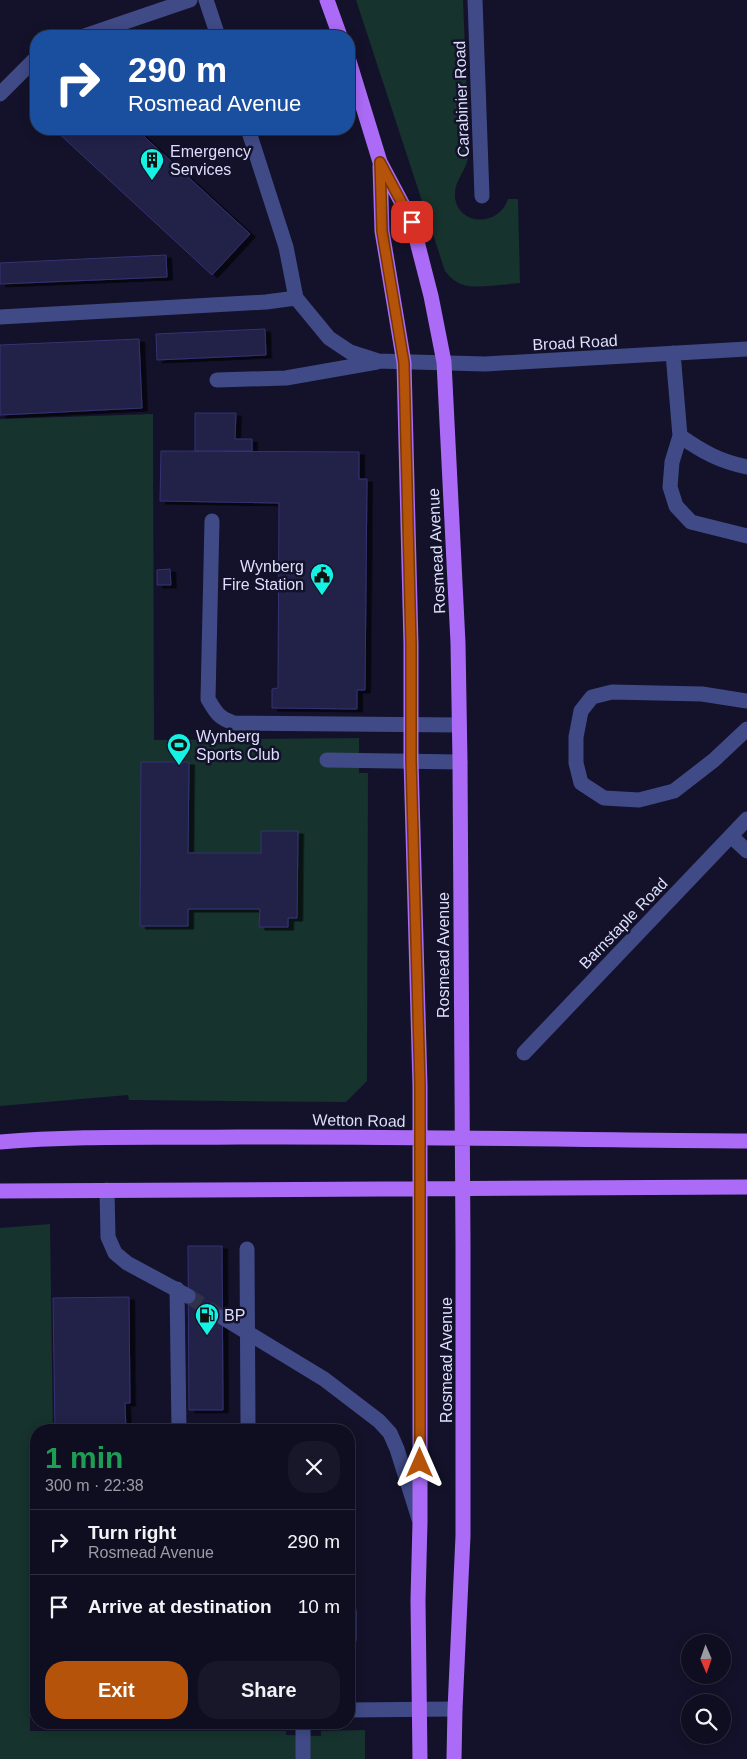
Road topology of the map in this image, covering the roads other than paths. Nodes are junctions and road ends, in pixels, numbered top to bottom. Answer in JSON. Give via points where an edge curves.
{"nodes":[{"id":1,"x":190,"y":0,"type":"edge"},
{"id":2,"x":206,"y":0,"type":"edge"},
{"id":3,"x":328,"y":0,"type":"edge"},
{"id":4,"x":475,"y":0,"type":"edge"},
{"id":5,"x":102,"y":30,"type":"edge"},
{"id":6,"x":216,"y":30,"type":"edge"},
{"id":7,"x":338,"y":30,"type":"edge"},
{"id":8,"x":30,"y":64,"type":"edge"},
{"id":9,"x":355,"y":81,"type":"edge"},
{"id":10,"x":0,"y":94,"type":"edge"},
{"id":11,"x":250,"y":135,"type":"edge"},
{"id":12,"x":380,"y":162,"type":"junction"},
{"id":13,"x":482,"y":196,"type":"dead end"},
{"id":14,"x":296,"y":298,"type":"junction"},
{"id":15,"x":0,"y":317,"type":"edge"},
{"id":16,"x":747,"y":349,"type":"edge"},
{"id":17,"x":673,"y":353,"type":"junction"},
{"id":18,"x":378,"y":362,"type":"junction"},
{"id":19,"x":444,"y":362,"type":"junction"},
{"id":20,"x":404,"y":363,"type":"junction"},
{"id":21,"x":217,"y":380,"type":"dead end"},
{"id":22,"x":680,"y":436,"type":"junction"},
{"id":23,"x":747,"y":467,"type":"edge"},
{"id":24,"x":212,"y":521,"type":"dead end"},
{"id":25,"x":747,"y":536,"type":"edge"},
{"id":26,"x":747,"y":701,"type":"edge"},
{"id":27,"x":412,"y":725,"type":"junction"},
{"id":28,"x":459,"y":725,"type":"junction"},
{"id":29,"x":747,"y":729,"type":"edge"},
{"id":30,"x":326,"y":760,"type":"dead end"},
{"id":31,"x":411,"y":760,"type":"junction"},
{"id":32,"x":460,"y":762,"type":"junction"},
{"id":33,"x":747,"y":819,"type":"edge"},
{"id":34,"x":731,"y":836,"type":"junction"},
{"id":35,"x":747,"y":851,"type":"edge"},
{"id":36,"x":524,"y":1052,"type":"dead end"},
{"id":37,"x":421,"y":1138,"type":"junction"},
{"id":38,"x":462,"y":1139,"type":"junction"},
{"id":39,"x":747,"y":1141,"type":"edge"},
{"id":40,"x":0,"y":1142,"type":"edge"},
{"id":41,"x":747,"y":1187,"type":"edge"},
{"id":42,"x":421,"y":1188,"type":"junction"},
{"id":43,"x":462,"y":1188,"type":"junction"},
{"id":44,"x":107,"y":1190,"type":"junction"},
{"id":45,"x":0,"y":1191,"type":"edge"},
{"id":46,"x":247,"y":1249,"type":"dead end"},
{"id":47,"x":222,"y":1317,"type":"tunnel mouth"},
{"id":48,"x":248,"y":1333,"type":"junction"},
{"id":49,"x":248,"y":1423,"type":"dead end"},
{"id":50,"x":179,"y":1424,"type":"edge"},
{"id":51,"x":420,"y":1522,"type":"junction"},
{"id":52,"x":455,"y":1709,"type":"junction"},
{"id":53,"x":355,"y":1710,"type":"edge"},
{"id":54,"x":419,"y":1710,"type":"junction"},
{"id":55,"x":303,"y":1729,"type":"edge"},
{"id":56,"x":303,"y":1759,"type":"edge"},
{"id":57,"x":420,"y":1759,"type":"edge"},
{"id":58,"x":454,"y":1759,"type":"edge"}],
"edges":[{"from":1,"to":5,"type":"street"},
{"from":2,"to":6,"type":"street"},
{"from":3,"to":7,"type":"main road"},
{"from":4,"to":13,"type":"street","name":"Carabinier Road"},
{"from":8,"to":10,"type":"street"},
{"from":9,"to":12,"type":"main road","name":"Rosmead Avenue"},
{"from":11,"to":14,"type":"street","via":[[286,247]]},
{"from":12,"to":19,"type":"main road","name":"Rosmead Avenue","via":[[412,222]]},
{"from":12,"to":20,"type":"main road","name":"Rosmead Avenue","via":[[382,231]]},
{"from":14,"to":15,"type":"street"},
{"from":14,"to":18,"type":"street","via":[[329,338],[350,352]]},
{"from":16,"to":17,"type":"street","name":"Broad Road"},
{"from":17,"to":19,"type":"street","name":"Broad Road","via":[[485,364]]},
{"from":17,"to":22,"type":"street"},
{"from":18,"to":20,"type":"street","name":"Broad Road"},
{"from":18,"to":21,"type":"street","via":[[286,378]]},
{"from":19,"to":20,"type":"street","name":"Broad Road"},
{"from":19,"to":28,"type":"main road","name":"Rosmead Avenue"},
{"from":20,"to":27,"type":"main road","name":"Rosmead Avenue"},
{"from":22,"to":23,"type":"street","via":[[704,453]]},
{"from":22,"to":25,"type":"street","via":[[672,462],[670,487],[676,506],[691,522]]},
{"from":24,"to":27,"type":"street","via":[[208,699],[214,711],[234,723]]},
{"from":26,"to":29,"type":"street","via":[[702,694],[612,692],[592,696],[581,711],[576,737],[576,763],[581,783],[604,798],[639,800],[674,791]]},
{"from":27,"to":28,"type":"street"},
{"from":27,"to":31,"type":"main road","name":"Rosmead Avenue"},
{"from":28,"to":32,"type":"main road","name":"Rosmead Avenue"},
{"from":30,"to":31,"type":"street"},
{"from":31,"to":32,"type":"street"},
{"from":31,"to":37,"type":"main road","name":"Rosmead Avenue"},
{"from":32,"to":38,"type":"main road","name":"Rosmead Avenue"},
{"from":33,"to":34,"type":"street","name":"Barnstaple Road"},
{"from":34,"to":35,"type":"street"},
{"from":34,"to":36,"type":"street","name":"Barnstaple Road"},
{"from":37,"to":38,"type":"main road","name":"Wetton Road"},
{"from":37,"to":40,"type":"main road","name":"Wetton Road","via":[[55,1138]]},
{"from":37,"to":42,"type":"main road","name":"Rosmead Avenue"},
{"from":38,"to":39,"type":"main road","name":"Wetton Road"},
{"from":38,"to":43,"type":"main road","name":"Rosmead Avenue"},
{"from":41,"to":43,"type":"main road"},
{"from":42,"to":43,"type":"main road"},
{"from":42,"to":44,"type":"main road"},
{"from":42,"to":51,"type":"main road","name":"Rosmead Avenue"},
{"from":43,"to":52,"type":"main road","name":"Rosmead Avenue","via":[[463,1536]]},
{"from":44,"to":45,"type":"main road"},
{"from":44,"to":50,"type":"street","via":[[108,1236],[115,1253],[127,1263],[183,1293]]},
{"from":46,"to":48,"type":"street"},
{"from":47,"to":48,"type":"street"},
{"from":48,"to":49,"type":"street"},
{"from":48,"to":51,"type":"street","via":[[324,1379],[390,1433]]},
{"from":51,"to":54,"type":"main road","name":"Rosmead Avenue"},
{"from":52,"to":54,"type":"street"},
{"from":52,"to":58,"type":"main road","name":"Rosmead Avenue"},
{"from":53,"to":54,"type":"street"},
{"from":54,"to":57,"type":"main road","name":"Rosmead Avenue"},
{"from":55,"to":56,"type":"street"}]}
